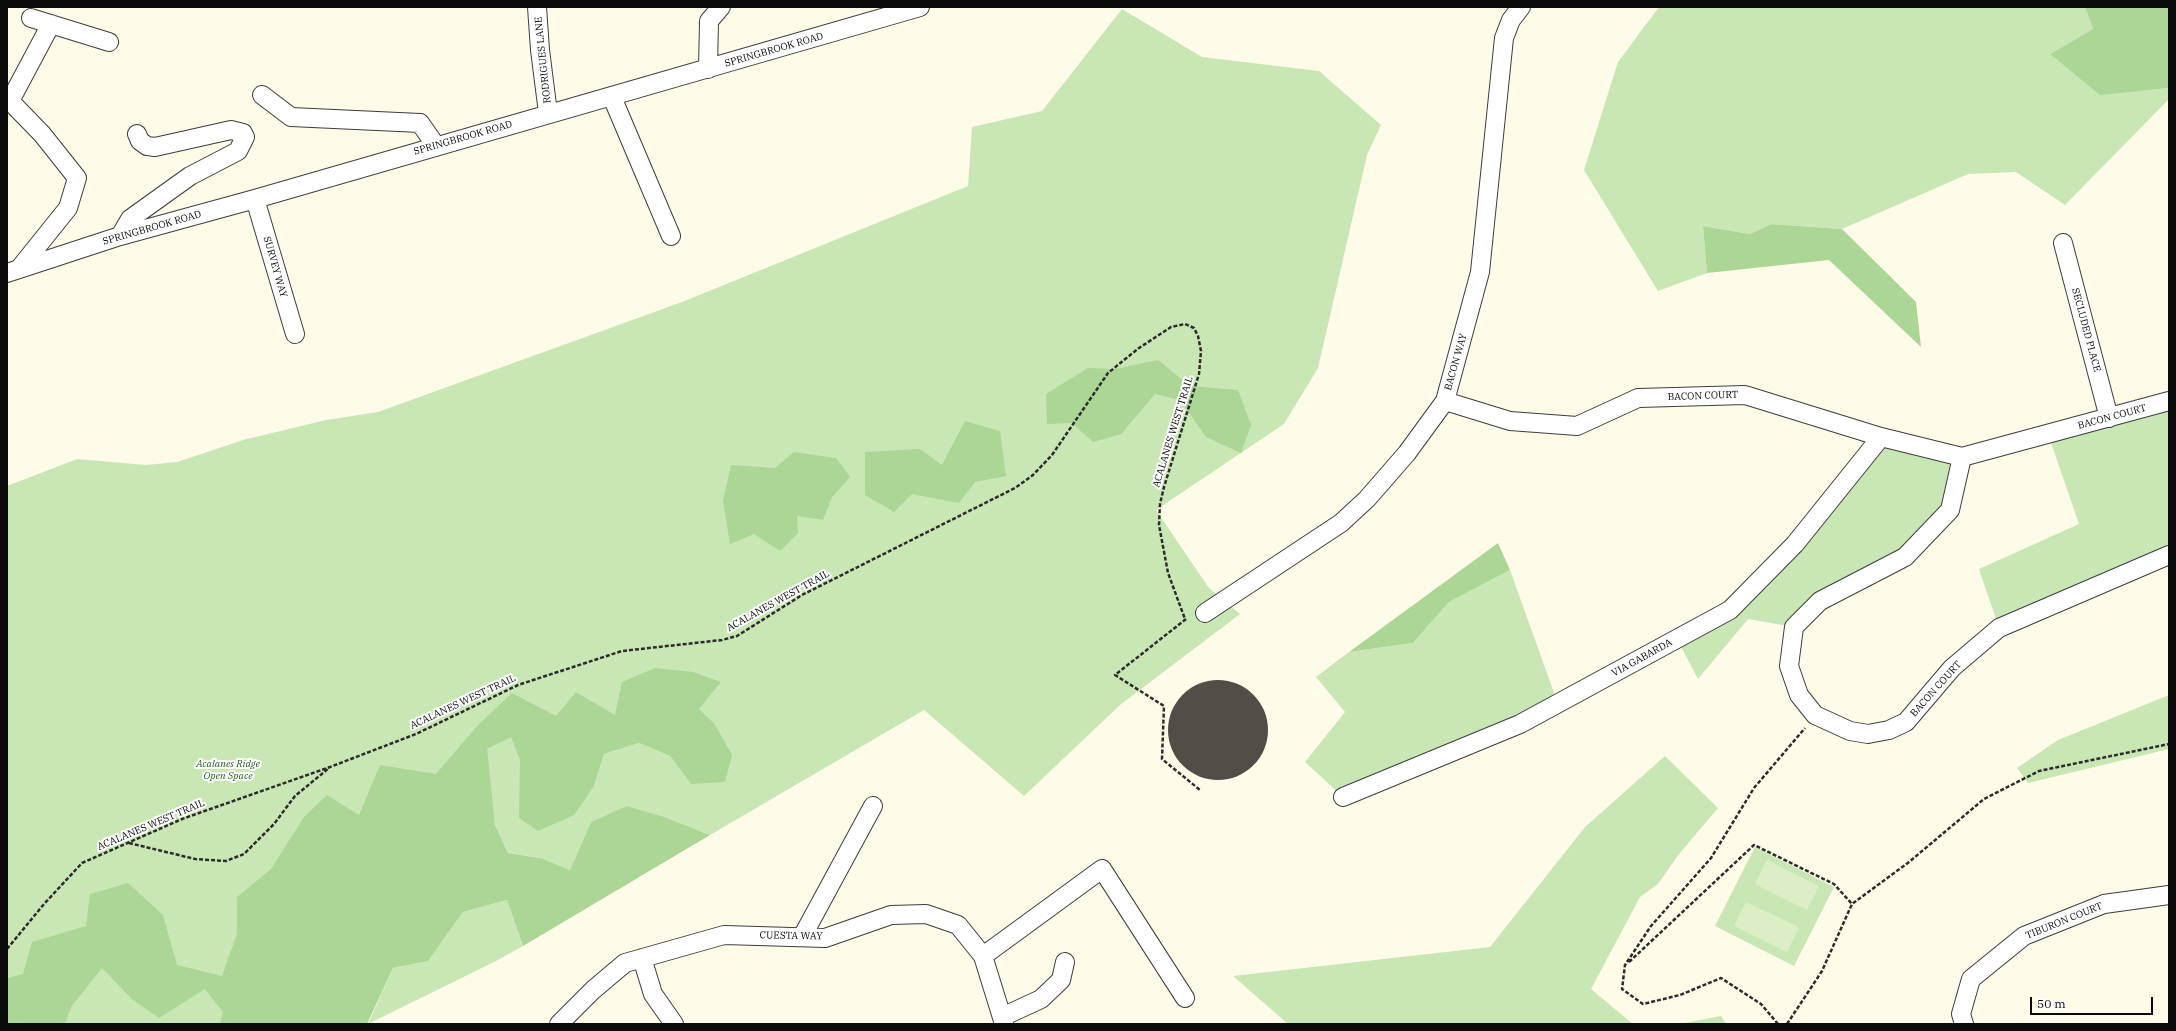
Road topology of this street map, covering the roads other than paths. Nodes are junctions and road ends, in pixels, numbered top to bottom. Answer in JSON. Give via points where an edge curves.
{"nodes":[{"id":1,"x":537,"y":7,"type":"edge"},
{"id":2,"x":721,"y":7,"type":"edge"},
{"id":3,"x":920,"y":7,"type":"edge"},
{"id":4,"x":1521,"y":7,"type":"edge"},
{"id":5,"x":31,"y":18,"type":"dead end"},
{"id":6,"x":51,"y":24,"type":"junction"},
{"id":7,"x":109,"y":42,"type":"dead end"},
{"id":8,"x":708,"y":69,"type":"junction"},
{"id":9,"x":262,"y":95,"type":"dead end"},
{"id":10,"x":612,"y":97,"type":"junction"},
{"id":11,"x":8,"y":100,"type":"edge"},
{"id":12,"x":548,"y":113,"type":"junction"},
{"id":13,"x":137,"y":134,"type":"dead end"},
{"id":14,"x":436,"y":146,"type":"junction"},
{"id":15,"x":255,"y":199,"type":"junction"},
{"id":16,"x":120,"y":236,"type":"junction"},
{"id":17,"x":671,"y":236,"type":"dead end"},
{"id":18,"x":2063,"y":243,"type":"dead end"},
{"id":19,"x":13,"y":271,"type":"edge"},
{"id":20,"x":295,"y":334,"type":"dead end"},
{"id":21,"x":1445,"y":401,"type":"junction"},
{"id":22,"x":2169,"y":401,"type":"edge"},
{"id":23,"x":2109,"y":418,"type":"junction"},
{"id":24,"x":1881,"y":437,"type":"junction"},
{"id":25,"x":1962,"y":458,"type":"junction"},
{"id":26,"x":2169,"y":555,"type":"edge"},
{"id":27,"x":1205,"y":613,"type":"dead end"},
{"id":28,"x":1343,"y":797,"type":"dead end"},
{"id":29,"x":872,"y":806,"type":"dead end"},
{"id":30,"x":2169,"y":895,"type":"edge"},
{"id":31,"x":802,"y":937,"type":"junction"},
{"id":32,"x":983,"y":956,"type":"junction"},
{"id":33,"x":642,"y":958,"type":"junction"},
{"id":34,"x":1065,"y":962,"type":"dead end"},
{"id":35,"x":1185,"y":998,"type":"dead end"},
{"id":36,"x":1003,"y":1021,"type":"edge"},
{"id":37,"x":559,"y":1024,"type":"edge"},
{"id":38,"x":674,"y":1024,"type":"edge"},
{"id":39,"x":1964,"y":1024,"type":"edge"}],
"edges":[{"from":1,"to":12,"type":"street","name":"RODRIGUES LANE"},
{"from":2,"to":8,"type":"street","via":[[709,21]]},
{"from":3,"to":8,"type":"street","name":"SPRINGBROOK ROAD"},
{"from":4,"to":21,"type":"street","name":"BACON WAY","via":[[1511,20],[1504,38],[1480,272]]},
{"from":5,"to":6,"type":"street"},
{"from":6,"to":7,"type":"street"},
{"from":6,"to":11,"type":"street"},
{"from":8,"to":10,"type":"street","name":"SPRINGBROOK ROAD"},
{"from":9,"to":14,"type":"street","via":[[291,117],[420,123]]},
{"from":10,"to":12,"type":"street","name":"SPRINGBROOK ROAD"},
{"from":10,"to":17,"type":"street"},
{"from":11,"to":19,"type":"street","via":[[42,134],[77,178],[68,208]]},
{"from":12,"to":14,"type":"street","name":"SPRINGBROOK ROAD"},
{"from":13,"to":16,"type":"street","via":[[140,141],[155,148],[231,130],[243,133],[245,137],[238,151],[190,176],[130,219]]},
{"from":14,"to":15,"type":"street","name":"SPRINGBROOK ROAD"},
{"from":15,"to":16,"type":"street","name":"SPRINGBROOK ROAD"},
{"from":15,"to":20,"type":"street","name":"SURVEY WAY"},
{"from":16,"to":19,"type":"street","name":"SPRINGBROOK ROAD"},
{"from":18,"to":23,"type":"street","name":"SECLUDED PLACE"},
{"from":21,"to":24,"type":"street","name":"BACON COURT","via":[[1510,421],[1577,426],[1638,398],[1744,395]]},
{"from":21,"to":27,"type":"street","name":"BACON WAY","via":[[1407,453],[1367,499],[1341,523]]},
{"from":22,"to":23,"type":"street","name":"BACON COURT"},
{"from":23,"to":25,"type":"street","name":"BACON COURT"},
{"from":24,"to":25,"type":"street","name":"BACON COURT"},
{"from":24,"to":28,"type":"street","name":"VIA GABARDA","via":[[1795,544],[1730,610],[1520,724]]},
{"from":25,"to":26,"type":"street","name":"BACON COURT","via":[[1950,510],[1905,556],[1820,601],[1794,627],[1789,666],[1799,695],[1816,715],[1850,731],[1868,734],[1889,730],[1906,722],[1952,668],[1999,628]]},
{"from":29,"to":31,"type":"street"},
{"from":30,"to":39,"type":"street","name":"TIBURON COURT","via":[[2104,904],[2024,936],[1971,979],[1961,1014]]},
{"from":31,"to":32,"type":"street","name":"CUESTA WAY","via":[[825,938],[891,915],[926,914],[958,925]]},
{"from":31,"to":33,"type":"street","name":"CUESTA WAY","via":[[724,935]]},
{"from":32,"to":35,"type":"street","via":[[1102,869]]},
{"from":32,"to":36,"type":"street","name":"CUESTA WAY"},
{"from":33,"to":37,"type":"street","name":"CUESTA WAY","via":[[625,963]]},
{"from":33,"to":38,"type":"street","via":[[653,994]]},
{"from":34,"to":36,"type":"street","via":[[1061,980],[1041,999]]}]}
